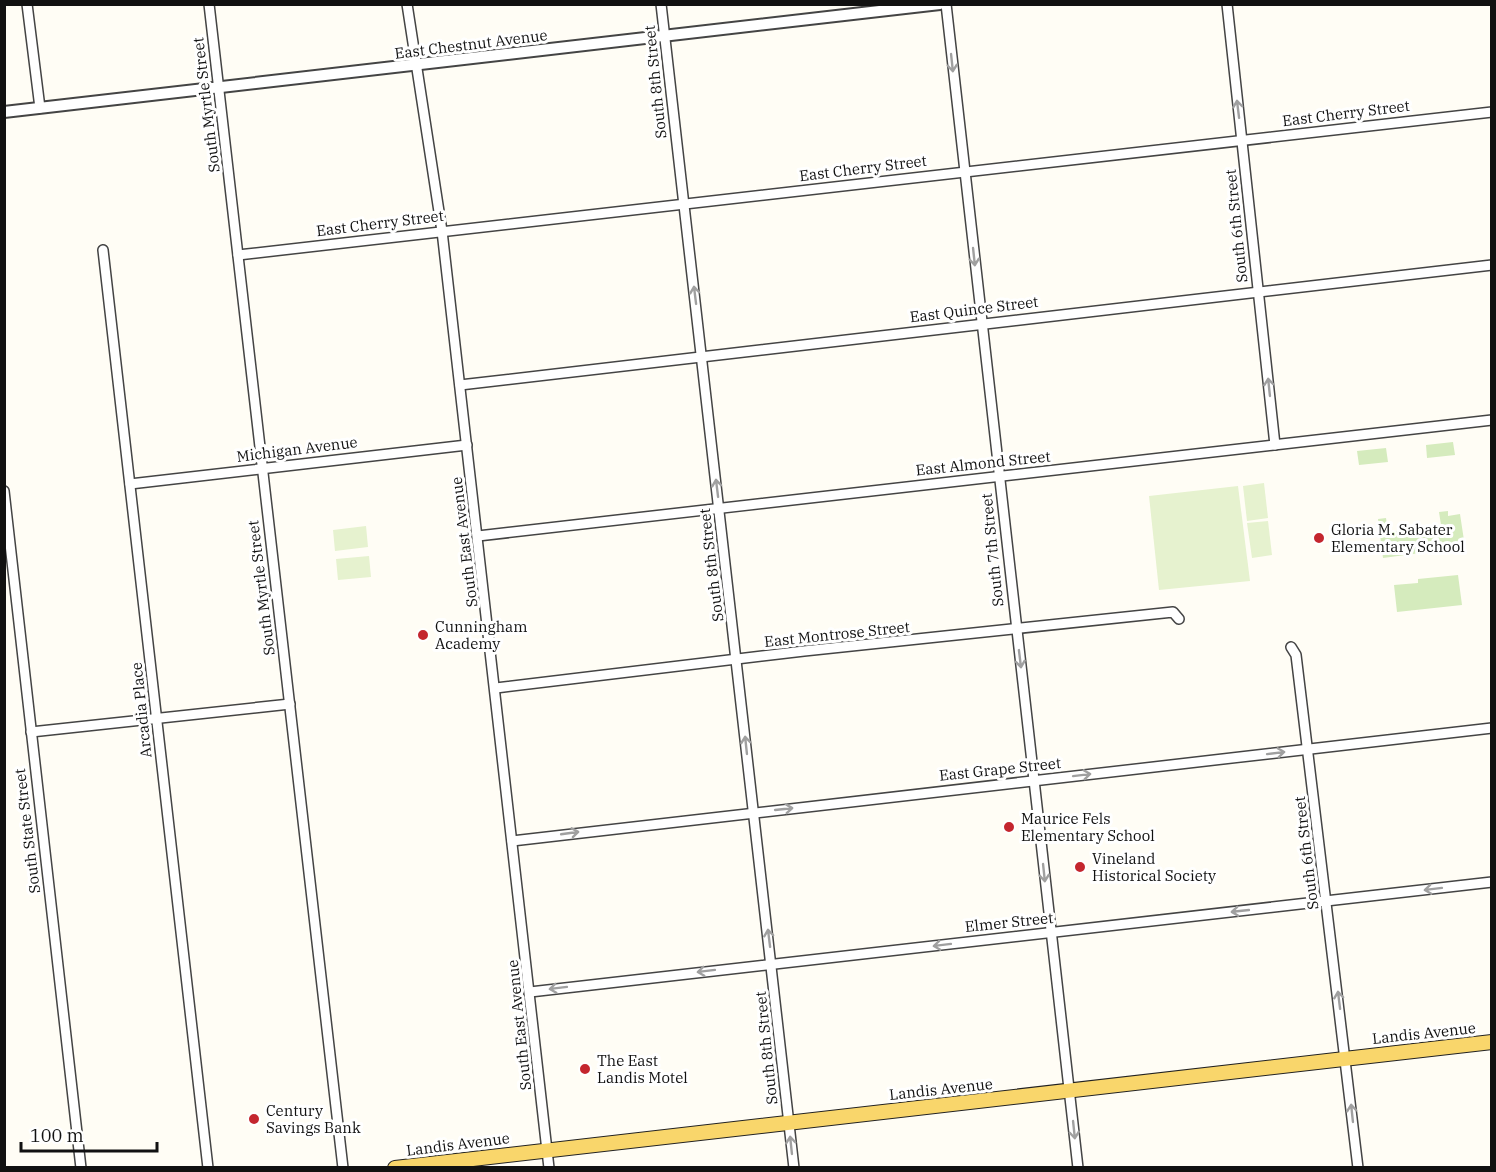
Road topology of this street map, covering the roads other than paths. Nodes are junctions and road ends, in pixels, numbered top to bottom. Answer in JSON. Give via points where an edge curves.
{"nodes":[{"id":1,"x":27,"y":4,"type":"edge"},
{"id":2,"x":209,"y":4,"type":"edge"},
{"id":3,"x":407,"y":4,"type":"edge"},
{"id":4,"x":661,"y":4,"type":"edge"},
{"id":5,"x":940,"y":4,"type":"edge"},
{"id":6,"x":946,"y":4,"type":"edge"},
{"id":7,"x":1227,"y":4,"type":"edge"},
{"id":8,"x":665,"y":36,"type":"junction"},
{"id":9,"x":416,"y":65,"type":"junction"},
{"id":10,"x":219,"y":88,"type":"junction"},
{"id":11,"x":40,"y":108,"type":"junction"},
{"id":12,"x":4,"y":112,"type":"edge"},
{"id":13,"x":1491,"y":112,"type":"edge"},
{"id":14,"x":1242,"y":141,"type":"junction"},
{"id":15,"x":964,"y":171,"type":"junction"},
{"id":16,"x":684,"y":204,"type":"junction"},
{"id":17,"x":442,"y":231,"type":"junction"},
{"id":18,"x":103,"y":250,"type":"dead end"},
{"id":19,"x":238,"y":255,"type":"junction"},
{"id":20,"x":1491,"y":265,"type":"edge"},
{"id":21,"x":1258,"y":292,"type":"junction"},
{"id":22,"x":981,"y":324,"type":"junction"},
{"id":23,"x":702,"y":356,"type":"junction"},
{"id":24,"x":460,"y":385,"type":"junction"},
{"id":25,"x":1491,"y":420,"type":"edge"},
{"id":26,"x":467,"y":445,"type":"junction"},
{"id":27,"x":1275,"y":445,"type":"junction"},
{"id":28,"x":262,"y":468,"type":"junction"},
{"id":29,"x":999,"y":476,"type":"junction"},
{"id":30,"x":130,"y":483,"type":"junction"},
{"id":31,"x":4,"y":491,"type":"edge"},
{"id":32,"x":719,"y":508,"type":"junction"},
{"id":33,"x":478,"y":536,"type":"junction"},
{"id":34,"x":15,"y":588,"type":"junction"},
{"id":35,"x":4,"y":589,"type":"edge"},
{"id":36,"x":1179,"y":619,"type":"dead end"},
{"id":37,"x":1016,"y":629,"type":"junction"},
{"id":38,"x":1291,"y":647,"type":"dead end"},
{"id":39,"x":737,"y":660,"type":"junction"},
{"id":40,"x":496,"y":688,"type":"junction"},
{"id":41,"x":290,"y":704,"type":"junction"},
{"id":42,"x":157,"y":718,"type":"junction"},
{"id":43,"x":1491,"y":728,"type":"edge"},
{"id":44,"x":31,"y":732,"type":"junction"},
{"id":45,"x":1310,"y":748,"type":"junction"},
{"id":46,"x":1034,"y":781,"type":"junction"},
{"id":47,"x":753,"y":812,"type":"junction"},
{"id":48,"x":512,"y":841,"type":"junction"},
{"id":49,"x":1491,"y":882,"type":"edge"},
{"id":50,"x":1327,"y":901,"type":"junction"},
{"id":51,"x":1051,"y":932,"type":"junction"},
{"id":52,"x":772,"y":964,"type":"junction"},
{"id":53,"x":530,"y":992,"type":"junction"},
{"id":54,"x":1491,"y":1042,"type":"edge"},
{"id":55,"x":1346,"y":1058,"type":"junction"},
{"id":56,"x":1070,"y":1092,"type":"junction"},
{"id":57,"x":789,"y":1122,"type":"junction"},
{"id":58,"x":547,"y":1150,"type":"junction"},
{"id":59,"x":81,"y":1167,"type":"edge"},
{"id":60,"x":208,"y":1167,"type":"edge"},
{"id":61,"x":343,"y":1167,"type":"edge"},
{"id":62,"x":395,"y":1167,"type":"edge"},
{"id":63,"x":549,"y":1167,"type":"edge"},
{"id":64,"x":794,"y":1167,"type":"edge"},
{"id":65,"x":1078,"y":1167,"type":"edge"},
{"id":66,"x":1358,"y":1167,"type":"edge"}],
"edges":[{"from":1,"to":11,"type":"street"},
{"from":2,"to":10,"type":"street","name":"South Myrtle Street"},
{"from":3,"to":9,"type":"street","name":"South East Avenue"},
{"from":4,"to":8,"type":"street","name":"South 8th Street"},
{"from":5,"to":8,"type":"street","name":"East Chestnut Avenue"},
{"from":6,"to":15,"type":"street","name":"South 7th Street","one_way":true},
{"from":14,"to":7,"type":"street","name":"South 6th Street","one_way":true},
{"from":8,"to":9,"type":"street","name":"East Chestnut Avenue"},
{"from":8,"to":16,"type":"street","name":"South 8th Street"},
{"from":9,"to":10,"type":"street","name":"East Chestnut Avenue"},
{"from":9,"to":17,"type":"street","name":"South East Avenue"},
{"from":10,"to":11,"type":"street","name":"East Chestnut Avenue"},
{"from":10,"to":19,"type":"street","name":"South Myrtle Street"},
{"from":11,"to":12,"type":"street","name":"East Chestnut Avenue"},
{"from":13,"to":14,"type":"street","name":"East Cherry Street"},
{"from":14,"to":15,"type":"street","name":"East Cherry Street"},
{"from":14,"to":21,"type":"street","name":"South 6th Street"},
{"from":15,"to":16,"type":"street","name":"East Cherry Street"},
{"from":15,"to":22,"type":"street","name":"South 7th Street","one_way":true},
{"from":16,"to":17,"type":"street","name":"East Cherry Street"},
{"from":23,"to":16,"type":"street","name":"South 8th Street","one_way":true},
{"from":17,"to":19,"type":"street","name":"East Cherry Street"},
{"from":17,"to":24,"type":"street","name":"South East Avenue"},
{"from":18,"to":30,"type":"street","name":"Arcadia Place"},
{"from":19,"to":28,"type":"street","name":"South Myrtle Street"},
{"from":20,"to":21,"type":"street","name":"East Quince Street"},
{"from":21,"to":22,"type":"street","name":"East Quince Street"},
{"from":27,"to":21,"type":"street","name":"South 6th Street","one_way":true},
{"from":22,"to":23,"type":"street","name":"East Quince Street"},
{"from":22,"to":29,"type":"street","name":"South 7th Street"},
{"from":23,"to":24,"type":"street","name":"East Quince Street"},
{"from":32,"to":23,"type":"street","name":"South 8th Street","one_way":true},
{"from":24,"to":26,"type":"street","name":"South East Avenue"},
{"from":25,"to":27,"type":"street","name":"East Almond Street"},
{"from":26,"to":28,"type":"street","name":"Michigan Avenue"},
{"from":26,"to":33,"type":"street","name":"South East Avenue"},
{"from":27,"to":29,"type":"street","name":"East Almond Street"},
{"from":28,"to":30,"type":"street","name":"Michigan Avenue"},
{"from":28,"to":41,"type":"street","name":"South Myrtle Street"},
{"from":29,"to":32,"type":"street","name":"East Almond Street"},
{"from":29,"to":37,"type":"street","name":"South 7th Street"},
{"from":30,"to":42,"type":"street","name":"Arcadia Place"},
{"from":31,"to":34,"type":"street","name":"South State Street"},
{"from":32,"to":33,"type":"street","name":"East Almond Street"},
{"from":32,"to":39,"type":"street","name":"South 8th Street"},
{"from":33,"to":40,"type":"street","name":"South East Avenue"},
{"from":34,"to":35,"type":"street"},
{"from":34,"to":44,"type":"street","name":"South State Street"},
{"from":36,"to":37,"type":"street","name":"East Montrose Street","via":[[1173,612]]},
{"from":37,"to":39,"type":"street","name":"East Montrose Street"},
{"from":37,"to":46,"type":"street","name":"South 7th Street","one_way":true},
{"from":38,"to":45,"type":"street","name":"South 6th Street","via":[[1296,655]]},
{"from":39,"to":40,"type":"street","name":"East Montrose Street"},
{"from":47,"to":39,"type":"street","name":"South 8th Street","one_way":true},
{"from":40,"to":48,"type":"street","name":"South East Avenue"},
{"from":41,"to":42,"type":"street"},
{"from":41,"to":61,"type":"street","name":"South Myrtle Street"},
{"from":42,"to":44,"type":"street"},
{"from":42,"to":60,"type":"street","name":"Arcadia Place"},
{"from":43,"to":45,"type":"street","name":"East Grape Street"},
{"from":44,"to":59,"type":"street","name":"South State Street"},
{"from":46,"to":45,"type":"street","name":"East Grape Street","one_way":true},
{"from":45,"to":50,"type":"street","name":"South 6th Street"},
{"from":47,"to":46,"type":"street","name":"East Grape Street","one_way":true},
{"from":46,"to":51,"type":"street","name":"South 7th Street","one_way":true},
{"from":48,"to":47,"type":"street","name":"East Grape Street","one_way":true},
{"from":52,"to":47,"type":"street","name":"South 8th Street","one_way":true},
{"from":48,"to":53,"type":"street","name":"South East Avenue"},
{"from":49,"to":50,"type":"street","name":"Elmer Street","one_way":true},
{"from":50,"to":51,"type":"street","name":"Elmer Street","one_way":true},
{"from":55,"to":50,"type":"street","name":"South 6th Street","one_way":true},
{"from":51,"to":52,"type":"street","name":"Elmer Street","one_way":true},
{"from":51,"to":56,"type":"street","name":"South 7th Street"},
{"from":52,"to":53,"type":"street","name":"Elmer Street","one_way":true},
{"from":52,"to":57,"type":"street","name":"South 8th Street"},
{"from":53,"to":58,"type":"street","name":"South East Avenue"},
{"from":54,"to":55,"type":"main road","name":"Landis Avenue"},
{"from":55,"to":56,"type":"main road","name":"Landis Avenue"},
{"from":66,"to":55,"type":"street","name":"South 6th Street","one_way":true},
{"from":56,"to":57,"type":"main road","name":"Landis Avenue"},
{"from":56,"to":65,"type":"street","name":"South 7th Street","one_way":true},
{"from":57,"to":58,"type":"main road","name":"Landis Avenue"},
{"from":64,"to":57,"type":"street","name":"South 8th Street","one_way":true},
{"from":58,"to":62,"type":"main road","name":"Landis Avenue"},
{"from":58,"to":63,"type":"street","name":"South East Avenue"}]}
